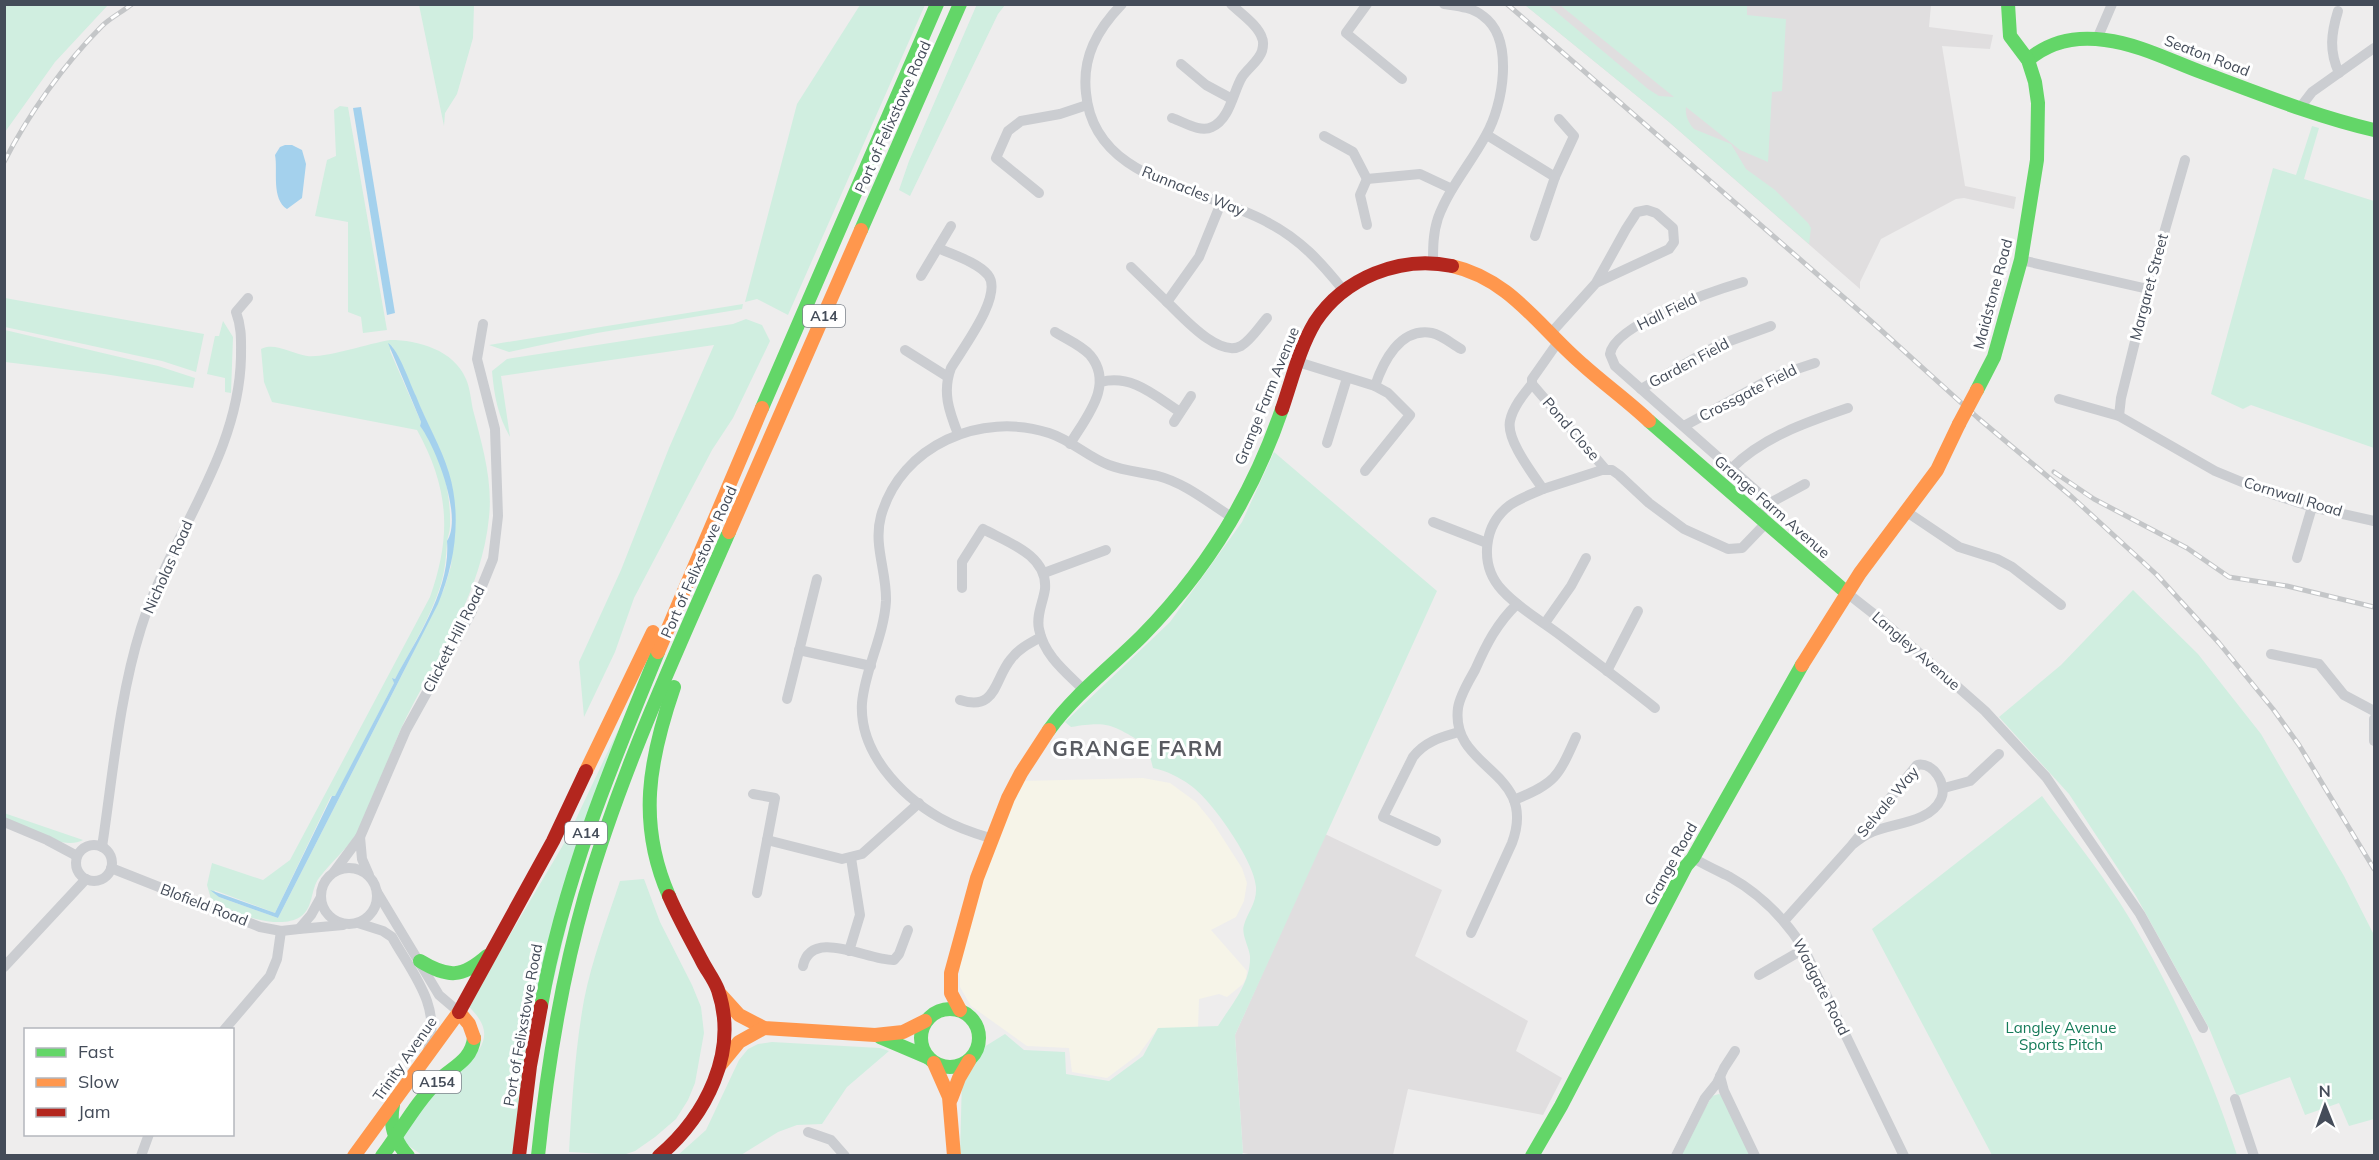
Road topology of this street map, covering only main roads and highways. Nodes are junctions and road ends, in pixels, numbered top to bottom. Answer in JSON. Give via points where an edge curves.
{"nodes":[{"id":1,"x":937,"y":4,"type":"edge"},
{"id":2,"x":960,"y":4,"type":"edge"},
{"id":3,"x":2008,"y":4,"type":"edge"},
{"id":4,"x":2028,"y":60,"type":"junction"},
{"id":5,"x":2374,"y":130,"type":"edge"},
{"id":6,"x":710,"y":528,"type":"junction"},
{"id":7,"x":1847,"y":593,"type":"junction"},
{"id":8,"x":689,"y":627,"type":"junction"},
{"id":9,"x":491,"y":952,"type":"junction"},
{"id":10,"x":420,"y":961,"type":"road end"},
{"id":11,"x":718,"y":990,"type":"junction"},
{"id":12,"x":950,"y":990,"type":"junction"},
{"id":13,"x":960,"y":1010,"type":"junction"},
{"id":14,"x":459,"y":1012,"type":"junction"},
{"id":15,"x":929,"y":1018,"type":"junction"},
{"id":16,"x":764,"y":1028,"type":"junction"},
{"id":17,"x":875,"y":1035,"type":"junction"},
{"id":18,"x":971,"y":1059,"type":"junction"},
{"id":19,"x":930,"y":1060,"type":"junction"},
{"id":20,"x":717,"y":1073,"type":"junction"},
{"id":21,"x":951,"y":1099,"type":"junction"},
{"id":22,"x":393,"y":1104,"type":"junction"},
{"id":23,"x":394,"y":1138,"type":"junction"},
{"id":24,"x":354,"y":1155,"type":"edge"},
{"id":25,"x":382,"y":1155,"type":"edge"},
{"id":26,"x":408,"y":1155,"type":"edge"},
{"id":27,"x":519,"y":1155,"type":"edge"},
{"id":28,"x":538,"y":1155,"type":"edge"},
{"id":29,"x":659,"y":1155,"type":"edge"},
{"id":30,"x":954,"y":1155,"type":"edge"},
{"id":31,"x":1532,"y":1155,"type":"edge"}],
"edges":[{"from":1,"to":6,"type":"main road","name":"Port of Felixstowe Road","number":"A14"},
{"from":2,"to":8,"type":"main road","name":"Port of Felixstowe Road","number":"A14"},
{"from":3,"to":4,"type":"main road","name":"Maidstone Road","via":[[2010,36]]},
{"from":4,"to":5,"type":"main road","name":"Seaton Road","via":[[2041,49],[2080,39],[2125,44],[2299,109]]},
{"from":4,"to":7,"type":"main road","name":"Maidstone Road","bridge":true,"via":[[2035,82],[2036,172],[2021,260],[1994,357],[1936,470]]},
{"from":6,"to":9,"type":"main road","via":[[676,584],[553,841]]},
{"from":6,"to":27,"type":"main road","name":"Port of Felixstowe Road","number":"A14","via":[[609,769],[577,859],[548,967]]},
{"from":7,"to":12,"type":"main road","name":"Grange Farm Avenue","via":[[1554,338],[1520,301],[1489,279],[1459,267],[1433,263],[1383,270],[1364,278],[1326,307],[1313,326],[1277,425],[1233,518],[1166,611],[1056,722],[1014,786],[990,838],[964,922]]},
{"from":7,"to":31,"type":"main road","name":"Grange Road","via":[[1686,866]]},
{"from":8,"to":11,"type":"main road","via":[[651,765],[650,836],[664,887]]},
{"from":8,"to":28,"type":"main road","name":"Port of Felixstowe Road","number":"A14","via":[[611,814],[586,895],[553,1037]]},
{"from":9,"to":10,"type":"main road","via":[[480,963],[457,974],[437,972]]},
{"from":9,"to":14,"type":"main road"},
{"from":11,"to":16,"type":"main road","via":[[738,1016]]},
{"from":11,"to":20,"type":"main road","via":[[723,1026]]},
{"from":12,"to":13,"type":"main road"},
{"from":12,"to":15,"type":"main road","name":"Grange Farm Avenue"},
{"from":13,"to":15,"type":"main road","via":[[940,1010]]},
{"from":13,"to":18,"type":"main road","via":[[977,1026],[977,1050]]},
{"from":14,"to":22,"type":"main road","name":"Trinity Avenue","number":"A154"},
{"from":14,"to":23,"type":"main road","name":"Trinity Avenue","number":"A154","via":[[468,1019],[473,1031],[472,1048],[437,1082]]},
{"from":15,"to":17,"type":"main road","via":[[910,1030]]},
{"from":15,"to":19,"type":"main road","via":[[920,1039]]},
{"from":16,"to":17,"type":"main road"},
{"from":16,"to":20,"type":"main road","via":[[738,1042]]},
{"from":17,"to":19,"type":"main road"},
{"from":18,"to":19,"type":"main road","via":[[949,1068]]},
{"from":18,"to":21,"type":"main road"},
{"from":19,"to":21,"type":"main road"},
{"from":20,"to":29,"type":"main road","via":[[692,1124]]},
{"from":21,"to":30,"type":"main road"},
{"from":22,"to":23,"type":"main road"},
{"from":22,"to":24,"type":"main road","name":"Trinity Avenue","number":"A154"},
{"from":23,"to":25,"type":"main road","name":"Trinity Avenue","number":"A154"},
{"from":23,"to":26,"type":"main road"}]}
